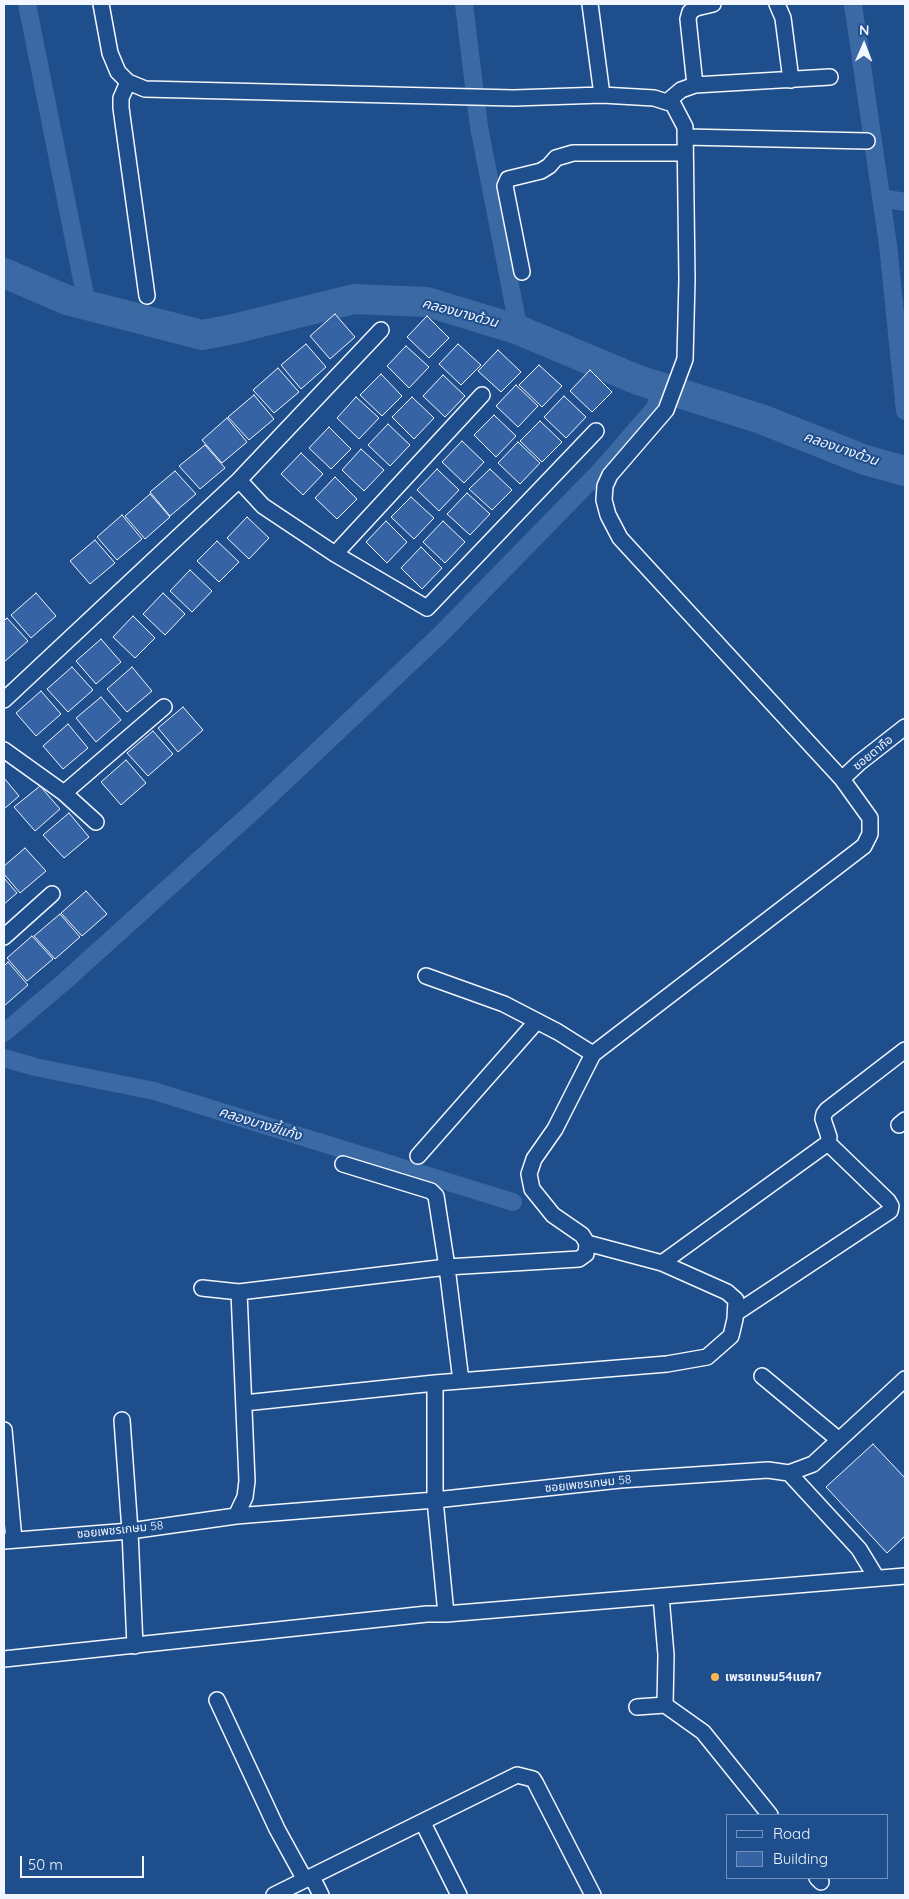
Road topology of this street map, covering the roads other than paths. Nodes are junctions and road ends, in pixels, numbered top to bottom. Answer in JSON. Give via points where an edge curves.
{"nodes":[{"id":1,"x":101,"y":4,"type":"edge"},
{"id":2,"x":590,"y":4,"type":"edge"},
{"id":3,"x":713,"y":4,"type":"edge"},
{"id":4,"x":778,"y":4,"type":"edge"},
{"id":5,"x":830,"y":77,"type":"dead end"},
{"id":6,"x":790,"y":80,"type":"junction"},
{"id":7,"x":128,"y":82,"type":"junction"},
{"id":8,"x":695,"y":85,"type":"junction"},
{"id":9,"x":602,"y":95,"type":"junction"},
{"id":10,"x":668,"y":101,"type":"junction"},
{"id":11,"x":685,"y":137,"type":"junction"},
{"id":12,"x":867,"y":141,"type":"dead end"},
{"id":13,"x":685,"y":153,"type":"junction"},
{"id":14,"x":522,"y":272,"type":"dead end"},
{"id":15,"x":147,"y":296,"type":"dead end"},
{"id":16,"x":381,"y":330,"type":"dead end"},
{"id":17,"x":482,"y":395,"type":"dead end"},
{"id":18,"x":596,"y":431,"type":"dead end"},
{"id":19,"x":239,"y":480,"type":"junction"},
{"id":20,"x":336,"y":554,"type":"junction"},
{"id":21,"x":4,"y":700,"type":"edge"},
{"id":22,"x":164,"y":706,"type":"dead end"},
{"id":23,"x":905,"y":727,"type":"edge"},
{"id":24,"x":4,"y":750,"type":"edge"},
{"id":25,"x":842,"y":779,"type":"junction"},
{"id":26,"x":64,"y":793,"type":"junction"},
{"id":27,"x":96,"y":822,"type":"dead end"},
{"id":28,"x":52,"y":894,"type":"dead end"},
{"id":29,"x":4,"y":937,"type":"edge"},
{"id":30,"x":426,"y":976,"type":"dead end"},
{"id":31,"x":537,"y":1021,"type":"junction"},
{"id":32,"x":905,"y":1050,"type":"edge"},
{"id":33,"x":593,"y":1054,"type":"junction"},
{"id":34,"x":828,"y":1144,"type":"junction"},
{"id":35,"x":418,"y":1156,"type":"dead end"},
{"id":36,"x":343,"y":1164,"type":"dead end"},
{"id":37,"x":587,"y":1244,"type":"junction"},
{"id":38,"x":662,"y":1263,"type":"junction"},
{"id":39,"x":448,"y":1267,"type":"junction"},
{"id":40,"x":202,"y":1288,"type":"dead end"},
{"id":41,"x":239,"y":1292,"type":"junction"},
{"id":42,"x":736,"y":1313,"type":"junction"},
{"id":43,"x":762,"y":1376,"type":"dead end"},
{"id":44,"x":905,"y":1379,"type":"edge"},
{"id":45,"x":460,"y":1382,"type":"junction"},
{"id":46,"x":435,"y":1383,"type":"junction"},
{"id":47,"x":244,"y":1403,"type":"junction"},
{"id":48,"x":122,"y":1420,"type":"dead end"},
{"id":49,"x":4,"y":1430,"type":"edge"},
{"id":50,"x":839,"y":1440,"type":"junction"},
{"id":51,"x":789,"y":1473,"type":"junction"},
{"id":52,"x":434,"y":1500,"type":"junction"},
{"id":53,"x":236,"y":1516,"type":"junction"},
{"id":54,"x":130,"y":1531,"type":"junction"},
{"id":55,"x":9,"y":1540,"type":"edge"},
{"id":56,"x":905,"y":1576,"type":"edge"},
{"id":57,"x":876,"y":1577,"type":"junction"},
{"id":58,"x":661,"y":1596,"type":"junction"},
{"id":59,"x":446,"y":1614,"type":"junction"},
{"id":60,"x":135,"y":1646,"type":"junction"},
{"id":61,"x":4,"y":1659,"type":"edge"},
{"id":62,"x":216,"y":1700,"type":"dead end"},
{"id":63,"x":665,"y":1705,"type":"junction"},
{"id":64,"x":637,"y":1707,"type":"dead end"},
{"id":65,"x":769,"y":1814,"type":"edge"},
{"id":66,"x":423,"y":1823,"type":"junction"},
{"id":67,"x":308,"y":1878,"type":"junction"},
{"id":68,"x":274,"y":1895,"type":"edge"},
{"id":69,"x":321,"y":1895,"type":"edge"},
{"id":70,"x":459,"y":1895,"type":"edge"},
{"id":71,"x":593,"y":1895,"type":"edge"}],
"edges":[{"from":1,"to":7,"type":"street","via":[[110,53],[118,72]]},
{"from":2,"to":9,"type":"street"},
{"from":3,"to":8,"type":"street","via":[[696,8],[690,12],[688,20]]},
{"from":4,"to":6,"type":"street","via":[[783,18]]},
{"from":5,"to":6,"type":"street"},
{"from":6,"to":8,"type":"street"},
{"from":7,"to":9,"type":"street","via":[[146,89],[514,98]]},
{"from":7,"to":15,"type":"street","via":[[121,98],[121,108]]},
{"from":8,"to":10,"type":"street"},
{"from":9,"to":10,"type":"street"},
{"from":10,"to":11,"type":"street","via":[[678,111]]},
{"from":11,"to":12,"type":"street"},
{"from":11,"to":13,"type":"street"},
{"from":13,"to":14,"type":"street","via":[[573,153],[556,158],[540,171],[508,179],[505,186]]},
{"from":13,"to":25,"type":"street","via":[[687,280],[684,359],[666,410],[610,475],[604,500],[620,538]]},
{"from":16,"to":19,"type":"street"},
{"from":17,"to":20,"type":"street"},
{"from":18,"to":20,"type":"street","via":[[427,608]]},
{"from":19,"to":20,"type":"street","via":[[263,506]]},
{"from":19,"to":21,"type":"street"},
{"from":22,"to":26,"type":"street"},
{"from":23,"to":25,"type":"street","name":"ซอยตากือ"},
{"from":24,"to":26,"type":"street"},
{"from":25,"to":33,"type":"street","via":[[870,818],[870,834],[864,846]]},
{"from":26,"to":27,"type":"street"},
{"from":28,"to":29,"type":"street"},
{"from":30,"to":31,"type":"street","via":[[504,1004]]},
{"from":31,"to":33,"type":"street"},
{"from":31,"to":35,"type":"street"},
{"from":32,"to":34,"type":"street","via":[[826,1110],[823,1120]]},
{"from":33,"to":37,"type":"street","via":[[555,1129],[534,1159],[529,1174],[532,1189],[554,1215],[582,1235]]},
{"from":34,"to":38,"type":"street"},
{"from":34,"to":42,"type":"street","via":[[888,1201],[890,1211]]},
{"from":36,"to":39,"type":"street","via":[[430,1191],[436,1196]]},
{"from":37,"to":38,"type":"street"},
{"from":37,"to":39,"type":"street","via":[[586,1254],[579,1259]]},
{"from":38,"to":42,"type":"street","via":[[727,1292],[736,1300]]},
{"from":39,"to":41,"type":"street"},
{"from":39,"to":45,"type":"street"},
{"from":40,"to":41,"type":"street"},
{"from":41,"to":47,"type":"street"},
{"from":42,"to":45,"type":"street","via":[[731,1336],[707,1357],[667,1364]]},
{"from":43,"to":50,"type":"street"},
{"from":44,"to":50,"type":"street","name":"ซอยเพชรเกษม 58"},
{"from":45,"to":46,"type":"street"},
{"from":46,"to":47,"type":"street"},
{"from":46,"to":52,"type":"street"},
{"from":47,"to":53,"type":"street","via":[[247,1481],[245,1497]]},
{"from":48,"to":54,"type":"street"},
{"from":49,"to":55,"type":"street"},
{"from":50,"to":51,"type":"street","name":"ซอยเพชรเกษม 58","via":[[813,1464]]},
{"from":51,"to":52,"type":"street","name":"ซอยเพชรเกษม 58","via":[[768,1470],[620,1480]]},
{"from":51,"to":57,"type":"street","via":[[859,1549]]},
{"from":52,"to":53,"type":"street","name":"ซอยเพชรเกษม 58"},
{"from":52,"to":59,"type":"street"},
{"from":53,"to":54,"type":"street","name":"ซอยเพชรเกษม 58"},
{"from":54,"to":55,"type":"street","name":"ซอยเพชรเกษม 58"},
{"from":54,"to":60,"type":"street"},
{"from":56,"to":57,"type":"street"},
{"from":57,"to":58,"type":"street"},
{"from":58,"to":59,"type":"street"},
{"from":58,"to":63,"type":"street","via":[[666,1655]]},
{"from":59,"to":60,"type":"street"},
{"from":60,"to":61,"type":"street"},
{"from":62,"to":67,"type":"street","via":[[278,1830]]},
{"from":63,"to":64,"type":"street"},
{"from":63,"to":65,"type":"street","via":[[702,1732]]},
{"from":66,"to":67,"type":"street"},
{"from":66,"to":70,"type":"street"},
{"from":66,"to":71,"type":"street","via":[[517,1775],[533,1779]]},
{"from":67,"to":68,"type":"street"},
{"from":67,"to":69,"type":"street"}]}
